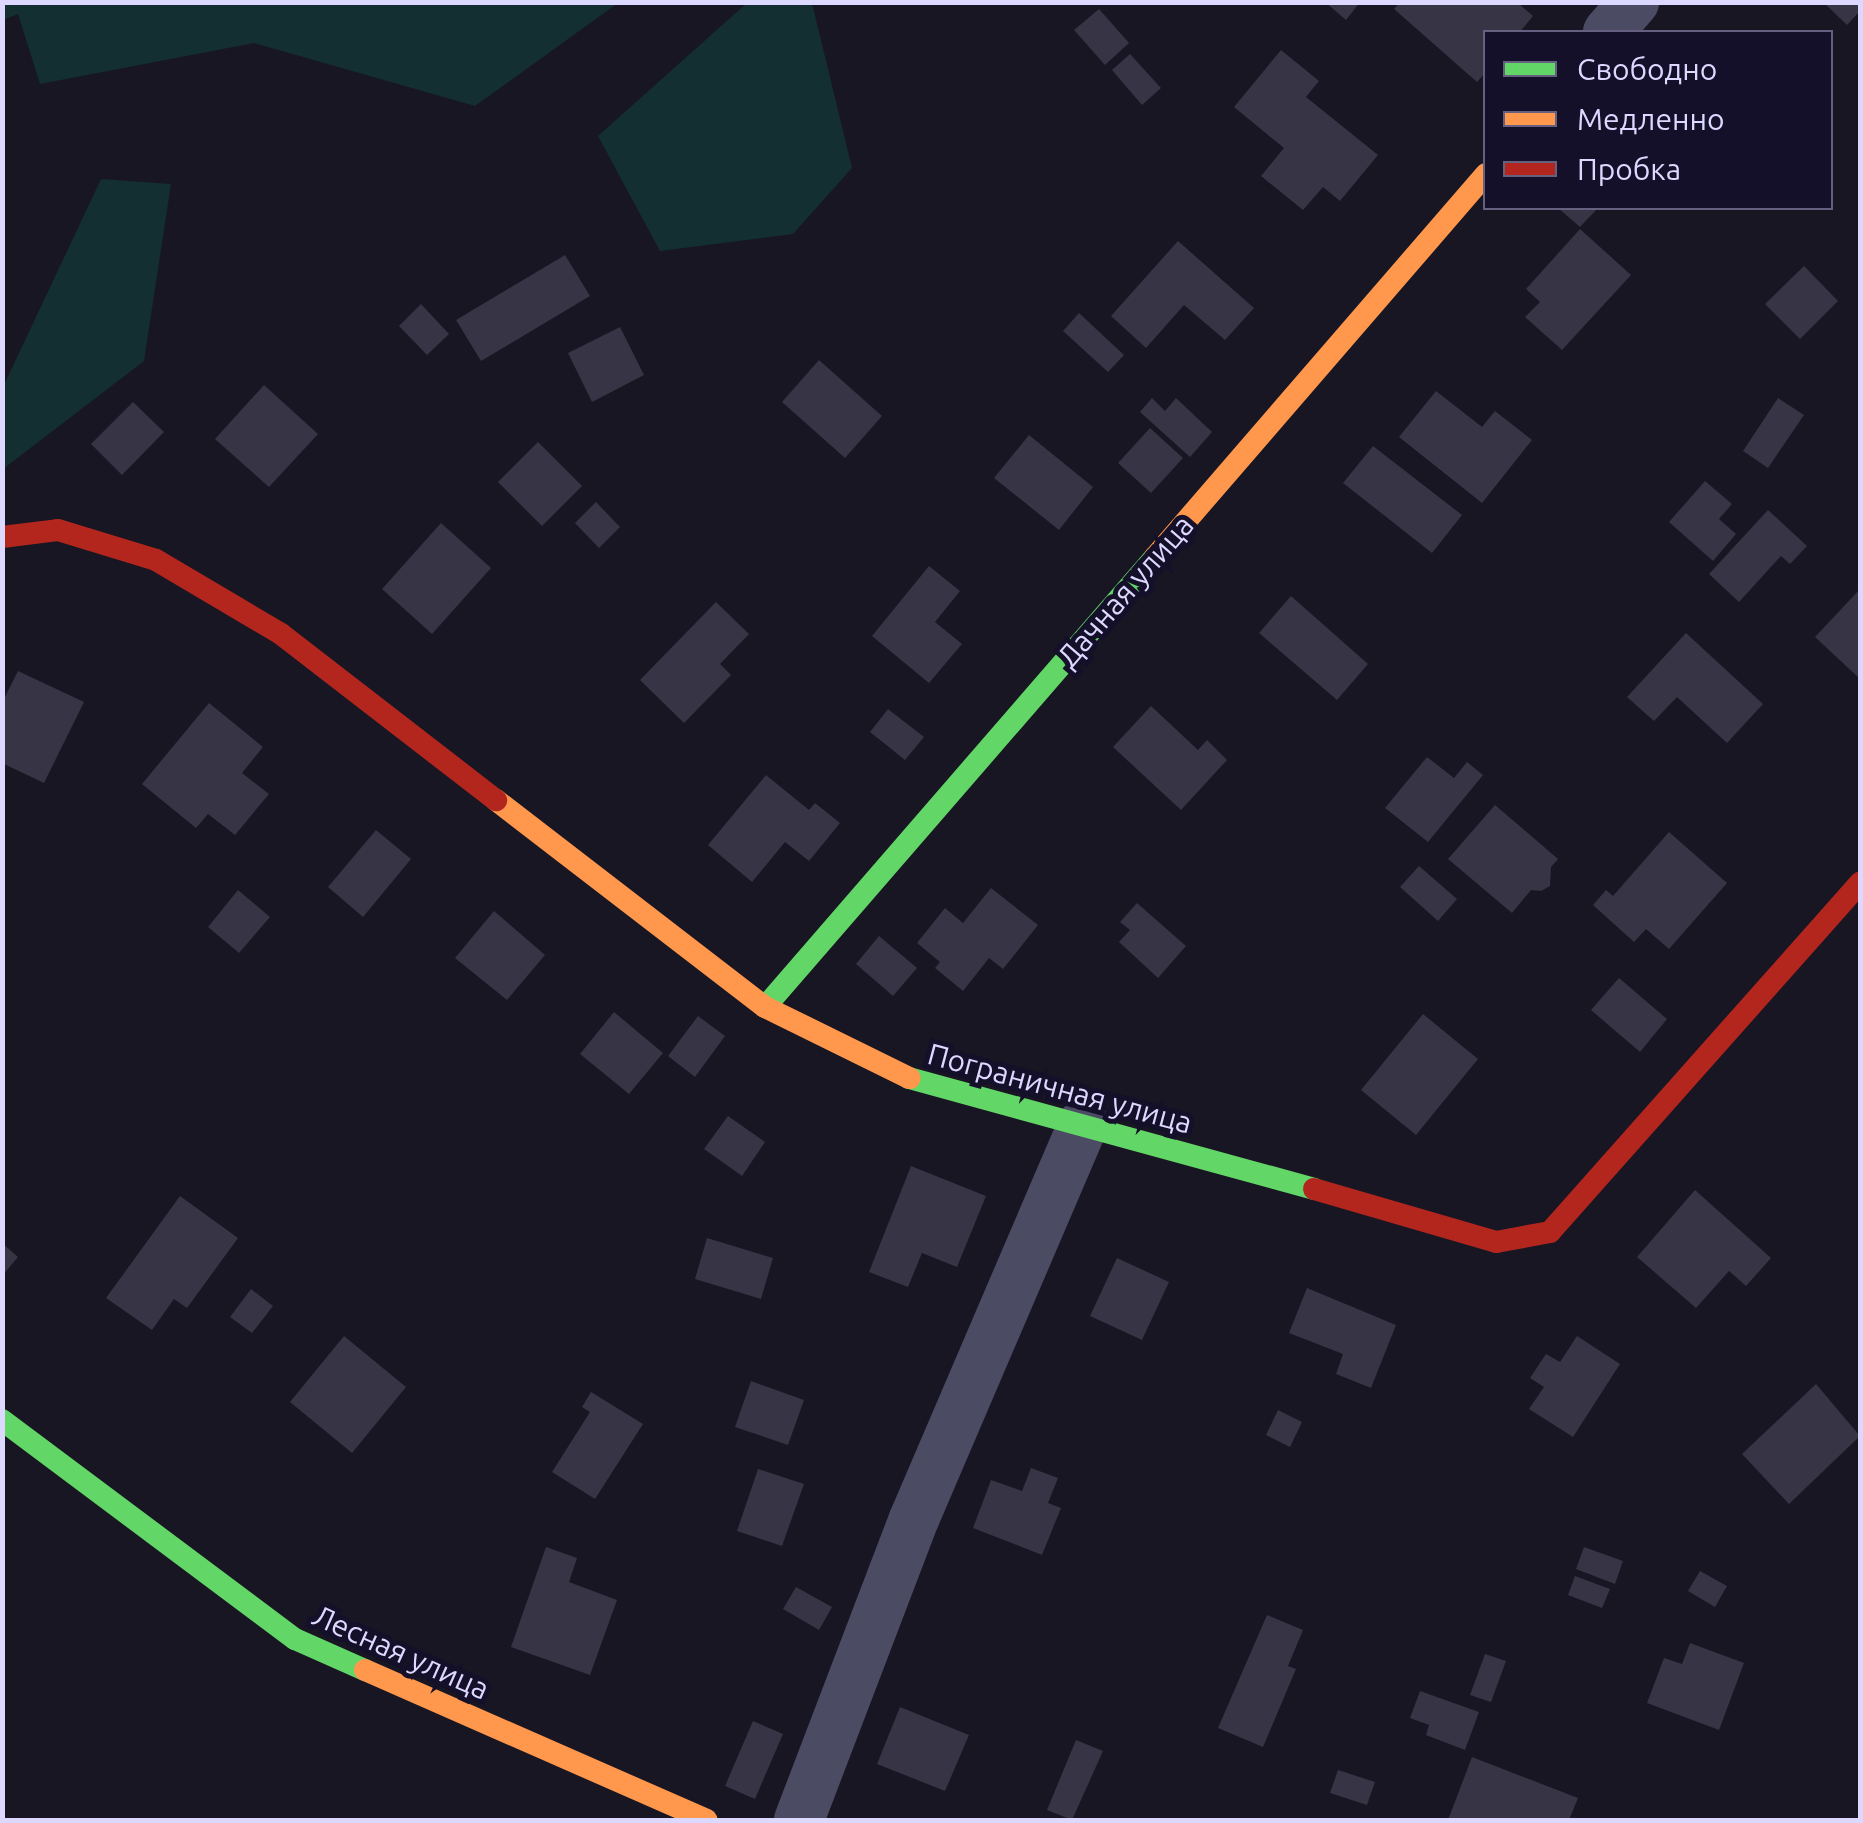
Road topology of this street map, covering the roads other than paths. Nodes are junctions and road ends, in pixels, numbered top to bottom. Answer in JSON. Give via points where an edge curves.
{"nodes":[{"id":1,"x":1634,"y":2,"type":"edge"},
{"id":2,"x":1610,"y":30,"type":"edge"},
{"id":3,"x":1483,"y":177,"type":"edge"},
{"id":4,"x":2,"y":537,"type":"edge"},
{"id":5,"x":1860,"y":883,"type":"edge"},
{"id":6,"x":764,"y":1007,"type":"junction"},
{"id":7,"x":1084,"y":1123,"type":"junction"},
{"id":8,"x":2,"y":1420,"type":"edge"},
{"id":9,"x":707,"y":1820,"type":"edge"},
{"id":10,"x":799,"y":1820,"type":"edge"}],
"edges":[{"from":1,"to":2,"type":"street"},
{"from":3,"to":6,"type":"street","name":"Дачная улица"},
{"from":4,"to":6,"type":"street","name":"Пограничная улица","via":[[58,530],[156,560],[282,634]]},
{"from":5,"to":7,"type":"street","name":"Пограничная улица","via":[[1550,1232],[1496,1242]]},
{"from":6,"to":7,"type":"street","name":"Пограничная улица","via":[[914,1082]]},
{"from":7,"to":10,"type":"street","via":[[914,1519]]},
{"from":8,"to":9,"type":"street","name":"Лесная улица","via":[[295,1639]]}]}
